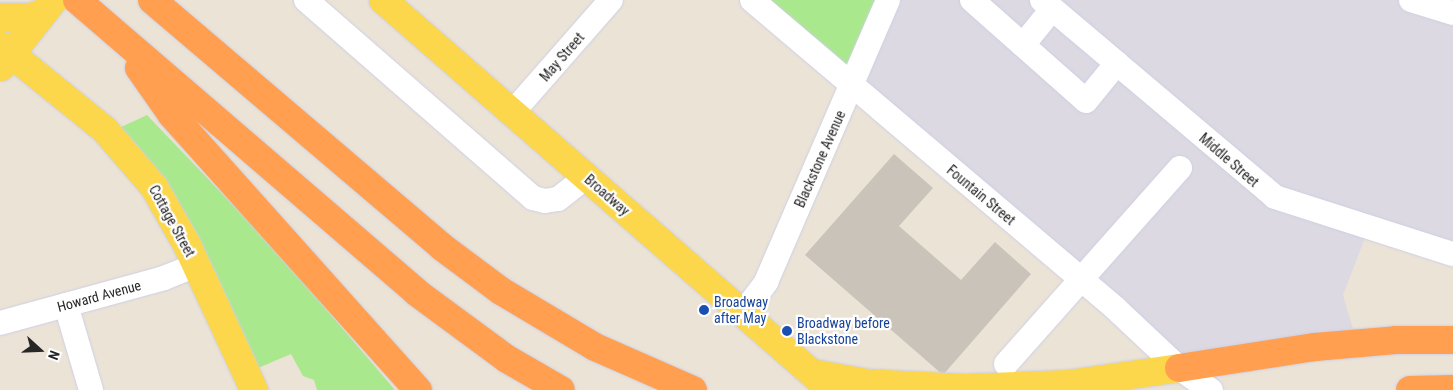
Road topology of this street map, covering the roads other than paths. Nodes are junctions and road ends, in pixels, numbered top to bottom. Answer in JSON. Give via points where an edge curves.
{"nodes":[{"id":1,"x":77,"y":0,"type":"edge"},
{"id":2,"x":152,"y":0,"type":"edge"},
{"id":3,"x":306,"y":0,"type":"edge"},
{"id":4,"x":383,"y":0,"type":"edge"},
{"id":5,"x":611,"y":0,"type":"edge"},
{"id":6,"x":752,"y":0,"type":"edge"},
{"id":7,"x":888,"y":0,"type":"edge"},
{"id":8,"x":972,"y":0,"type":"edge"},
{"id":9,"x":1411,"y":0,"type":"edge"},
{"id":10,"x":1047,"y":4,"type":"edge"},
{"id":11,"x":48,"y":7,"type":"edge"},
{"id":12,"x":1453,"y":12,"type":"edge"},
{"id":13,"x":0,"y":17,"type":"edge"},
{"id":14,"x":114,"y":32,"type":"junction"},
{"id":15,"x":1023,"y":45,"type":"junction"},
{"id":16,"x":4,"y":56,"type":"edge"},
{"id":17,"x":1117,"y":63,"type":"junction"},
{"id":18,"x":852,"y":85,"type":"junction"},
{"id":19,"x":512,"y":112,"type":"junction"},
{"id":20,"x":1180,"y":168,"type":"dead end"},
{"id":21,"x":586,"y":177,"type":"junction"},
{"id":22,"x":1453,"y":254,"type":"edge"},
{"id":23,"x":196,"y":265,"type":"junction"},
{"id":24,"x":1080,"y":279,"type":"junction"},
{"id":25,"x":66,"y":305,"type":"junction"},
{"id":26,"x":743,"y":313,"type":"junction"},
{"id":27,"x":0,"y":322,"type":"edge"},
{"id":28,"x":1453,"y":340,"type":"edge"},
{"id":29,"x":1006,"y":364,"type":"dead end"},
{"id":30,"x":1179,"y":368,"type":"junction"},
{"id":31,"x":822,"y":382,"type":"edge"},
{"id":32,"x":416,"y":386,"type":"edge"},
{"id":33,"x":1206,"y":387,"type":"edge"},
{"id":34,"x":1453,"y":389,"type":"edge"},
{"id":35,"x":91,"y":390,"type":"edge"},
{"id":36,"x":254,"y":390,"type":"edge"},
{"id":37,"x":561,"y":390,"type":"edge"},
{"id":38,"x":693,"y":390,"type":"edge"},
{"id":39,"x":1410,"y":390,"type":"edge"}],
"edges":[{"from":1,"to":14,"type":"highway"},
{"from":2,"to":38,"type":"highway","via":[[493,286],[595,347]]},
{"from":3,"to":21,"type":"street","via":[[533,198],[545,201],[558,199]]},
{"from":4,"to":19,"type":"main road","name":"Broadway"},
{"from":5,"to":19,"type":"street","name":"May Street"},
{"from":6,"to":18,"type":"street","name":"Fountain Street"},
{"from":7,"to":18,"type":"street","name":"Blackstone Avenue"},
{"from":8,"to":15,"type":"street"},
{"from":9,"to":12,"type":"street"},
{"from":10,"to":15,"type":"street"},
{"from":10,"to":17,"type":"street","name":"Middle Street"},
{"from":11,"to":13,"type":"main road","via":[[24,18]]},
{"from":11,"to":16,"type":"main road"},
{"from":14,"to":32,"type":"highway","via":[[172,115]]},
{"from":14,"to":37,"type":"highway","via":[[416,292],[491,348]]},
{"from":15,"to":17,"type":"street","via":[[1086,101]]},
{"from":16,"to":23,"type":"main road","name":"Cottage Street","via":[[91,118],[132,157],[164,200]]},
{"from":17,"to":22,"type":"street","name":"Middle Street","via":[[1275,197]]},
{"from":18,"to":24,"type":"street","name":"Fountain Street"},
{"from":18,"to":26,"type":"street","name":"Blackstone Avenue","via":[[766,282]]},
{"from":19,"to":21,"type":"main road","name":"Broadway"},
{"from":20,"to":24,"type":"street"},
{"from":21,"to":26,"type":"main road","name":"Broadway"},
{"from":23,"to":25,"type":"street","name":"Howard Avenue","via":[[164,278]]},
{"from":23,"to":36,"type":"main road","name":"Cottage Street"},
{"from":24,"to":29,"type":"street"},
{"from":24,"to":30,"type":"street","name":"Fountain Street"},
{"from":25,"to":27,"type":"street","name":"Howard Avenue"},
{"from":25,"to":35,"type":"street"},
{"from":26,"to":31,"type":"main road","name":"Broadway"},
{"from":28,"to":30,"type":"highway","via":[[1396,340],[1325,346]]},
{"from":30,"to":31,"type":"main road","via":[[1068,384],[965,388]]},
{"from":30,"to":33,"type":"street","name":"Fountain Street"},
{"from":34,"to":39,"type":"highway"}]}
